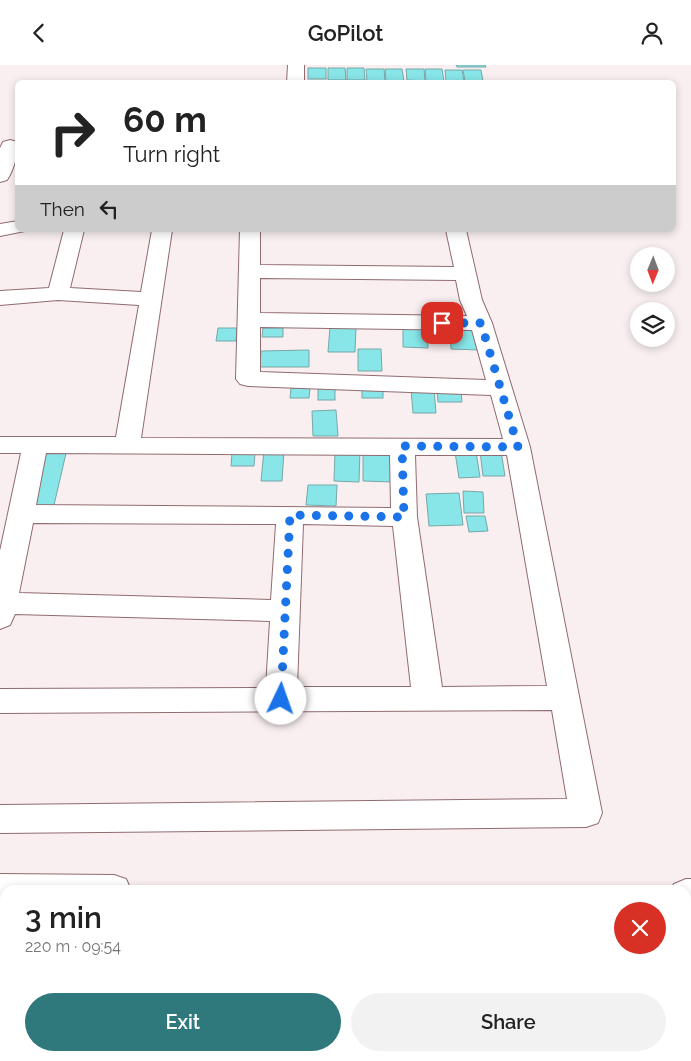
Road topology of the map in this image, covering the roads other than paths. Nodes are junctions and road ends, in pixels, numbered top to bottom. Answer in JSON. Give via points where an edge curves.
{"nodes":[{"id":1,"x":296,"y":65,"type":"edge"},
{"id":2,"x":295,"y":80,"type":"edge"},
{"id":3,"x":10,"y":145,"type":"dead end"},
{"id":4,"x":0,"y":177,"type":"edge"},
{"id":5,"x":15,"y":228,"type":"edge"},
{"id":6,"x":0,"y":230,"type":"edge"},
{"id":7,"x":74,"y":232,"type":"edge"},
{"id":8,"x":162,"y":232,"type":"edge"},
{"id":9,"x":250,"y":232,"type":"edge"},
{"id":10,"x":456,"y":232,"type":"edge"},
{"id":11,"x":248,"y":271,"type":"junction"},
{"id":12,"x":466,"y":274,"type":"junction"},
{"id":13,"x":58,"y":294,"type":"junction"},
{"id":14,"x":0,"y":299,"type":"edge"},
{"id":15,"x":151,"y":299,"type":"junction"},
{"id":16,"x":248,"y":319,"type":"junction"},
{"id":17,"x":481,"y":323,"type":"junction"},
{"id":18,"x":499,"y":388,"type":"junction"},
{"id":19,"x":0,"y":445,"type":"edge"},
{"id":20,"x":35,"y":445,"type":"junction"},
{"id":21,"x":127,"y":445,"type":"junction"},
{"id":22,"x":402,"y":446,"type":"junction"},
{"id":23,"x":518,"y":447,"type":"junction"},
{"id":24,"x":21,"y":513,"type":"junction"},
{"id":25,"x":290,"y":515,"type":"junction"},
{"id":26,"x":404,"y":517,"type":"junction"},
{"id":27,"x":2,"y":611,"type":"edge"},
{"id":28,"x":285,"y":611,"type":"junction"},
{"id":29,"x":564,"y":698,"type":"junction"},
{"id":30,"x":281,"y":699,"type":"junction"},
{"id":31,"x":428,"y":699,"type":"junction"},
{"id":32,"x":0,"y":701,"type":"edge"},
{"id":33,"x":0,"y":819,"type":"edge"}],
"edges":[{"from":1,"to":2,"type":"street"},
{"from":3,"to":4,"type":"street"},
{"from":5,"to":6,"type":"street"},
{"from":7,"to":13,"type":"street"},
{"from":8,"to":15,"type":"street"},
{"from":9,"to":11,"type":"street"},
{"from":10,"to":12,"type":"street"},
{"from":11,"to":12,"type":"street"},
{"from":11,"to":16,"type":"street"},
{"from":12,"to":17,"type":"street","via":[[471,300]]},
{"from":13,"to":14,"type":"street"},
{"from":13,"to":15,"type":"street"},
{"from":15,"to":21,"type":"street"},
{"from":16,"to":17,"type":"street"},
{"from":16,"to":18,"type":"street","via":[[248,379]]},
{"from":17,"to":18,"type":"street"},
{"from":18,"to":23,"type":"street"},
{"from":19,"to":20,"type":"street"},
{"from":20,"to":21,"type":"street"},
{"from":20,"to":24,"type":"street"},
{"from":21,"to":22,"type":"street"},
{"from":22,"to":23,"type":"street"},
{"from":22,"to":26,"type":"street"},
{"from":23,"to":29,"type":"street"},
{"from":24,"to":25,"type":"street"},
{"from":24,"to":27,"type":"street"},
{"from":25,"to":26,"type":"street"},
{"from":25,"to":28,"type":"street"},
{"from":26,"to":31,"type":"street"},
{"from":27,"to":28,"type":"street"},
{"from":28,"to":30,"type":"street"},
{"from":29,"to":31,"type":"street"},
{"from":29,"to":33,"type":"street","via":[[586,813]]},
{"from":30,"to":31,"type":"street"},
{"from":30,"to":32,"type":"street"}]}
